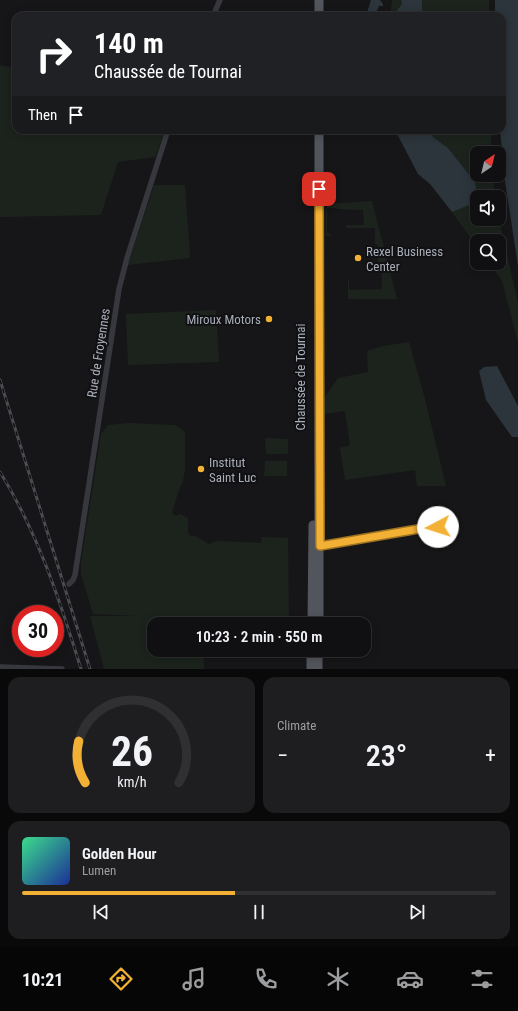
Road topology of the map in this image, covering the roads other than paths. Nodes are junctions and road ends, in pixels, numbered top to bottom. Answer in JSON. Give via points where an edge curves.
{"nodes":[{"id":1,"x":220,"y":0,"type":"edge"},
{"id":2,"x":314,"y":0,"type":"edge"},
{"id":3,"x":319,"y":0,"type":"edge"},
{"id":4,"x":215,"y":12,"type":"edge"},
{"id":5,"x":314,"y":12,"type":"edge"},
{"id":6,"x":319,"y":12,"type":"edge"},
{"id":7,"x":167,"y":134,"type":"edge"},
{"id":8,"x":314,"y":134,"type":"edge"},
{"id":9,"x":319,"y":134,"type":"edge"},
{"id":10,"x":446,"y":528,"type":"dead end"},
{"id":11,"x":316,"y":546,"type":"junction"},
{"id":12,"x":69,"y":584,"type":"dead end"},
{"id":13,"x":312,"y":617,"type":"edge"},
{"id":14,"x":319,"y":617,"type":"edge"},
{"id":15,"x":311,"y":657,"type":"edge"},
{"id":16,"x":318,"y":657,"type":"edge"},
{"id":17,"x":0,"y":666,"type":"edge"},
{"id":18,"x":62,"y":669,"type":"edge"},
{"id":19,"x":311,"y":669,"type":"edge"},
{"id":20,"x":318,"y":669,"type":"edge"}],
"edges":[{"from":1,"to":4,"type":"street"},
{"from":2,"to":5,"type":"main road"},
{"from":3,"to":6,"type":"main road"},
{"from":7,"to":12,"type":"street","name":"Rue de Froyennes","via":[[119,289],[83,528],[75,574]]},
{"from":8,"to":11,"type":"main road","name":"Chaussée de Tournai"},
{"from":9,"to":11,"type":"main road","name":"Chaussée de Tournai"},
{"from":10,"to":11,"type":"street","via":[[430,527]]},
{"from":11,"to":13,"type":"main road","name":"Chaussée de Tournai"},
{"from":11,"to":14,"type":"main road","name":"Chaussée de Tournai"},
{"from":15,"to":19,"type":"main road"},
{"from":16,"to":20,"type":"main road"},
{"from":17,"to":18,"type":"street"}]}
